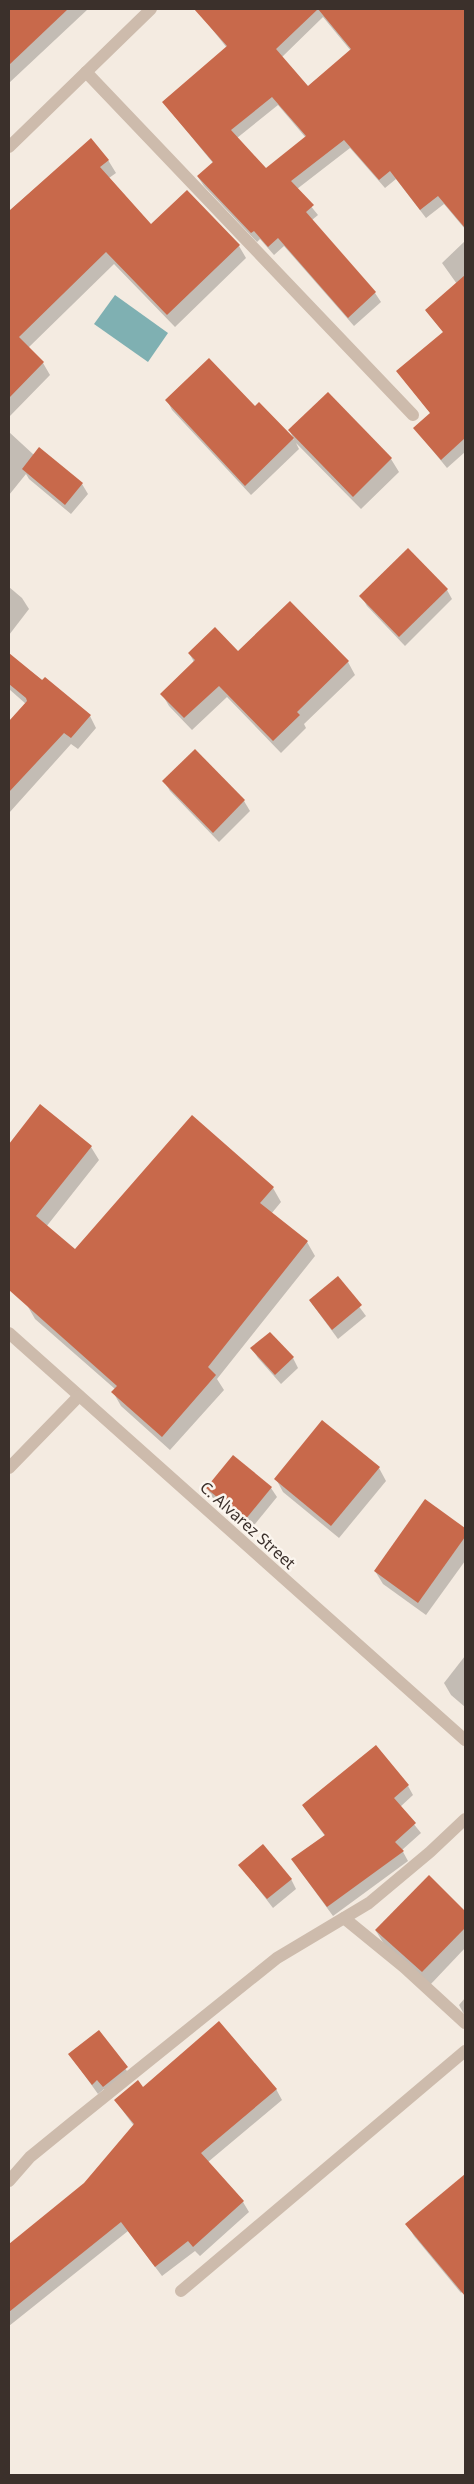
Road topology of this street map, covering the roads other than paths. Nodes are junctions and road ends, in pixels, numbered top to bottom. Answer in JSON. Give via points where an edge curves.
{"nodes":[{"id":1,"x":151,"y":9,"type":"edge"},
{"id":2,"x":86,"y":72,"type":"junction"},
{"id":3,"x":9,"y":147,"type":"edge"},
{"id":4,"x":412,"y":415,"type":"dead end"},
{"id":5,"x":9,"y":1333,"type":"edge"},
{"id":6,"x":79,"y":1396,"type":"junction"},
{"id":7,"x":9,"y":1468,"type":"edge"},
{"id":8,"x":465,"y":1740,"type":"edge"},
{"id":9,"x":465,"y":1818,"type":"edge"},
{"id":10,"x":344,"y":1918,"type":"junction"},
{"id":11,"x":465,"y":2023,"type":"edge"},
{"id":12,"x":465,"y":2052,"type":"edge"},
{"id":13,"x":9,"y":2181,"type":"edge"},
{"id":14,"x":181,"y":2291,"type":"dead end"}],
"edges":[{"from":1,"to":2,"type":"street"},
{"from":2,"to":3,"type":"street"},
{"from":2,"to":4,"type":"street"},
{"from":5,"to":6,"type":"street","name":"C. Alvarez Street"},
{"from":6,"to":7,"type":"street"},
{"from":6,"to":8,"type":"street","name":"C. Alvarez Street"},
{"from":9,"to":10,"type":"street","via":[[369,1903]]},
{"from":10,"to":11,"type":"street"},
{"from":10,"to":13,"type":"street","via":[[276,1958],[30,2157]]},
{"from":12,"to":14,"type":"street"}]}
